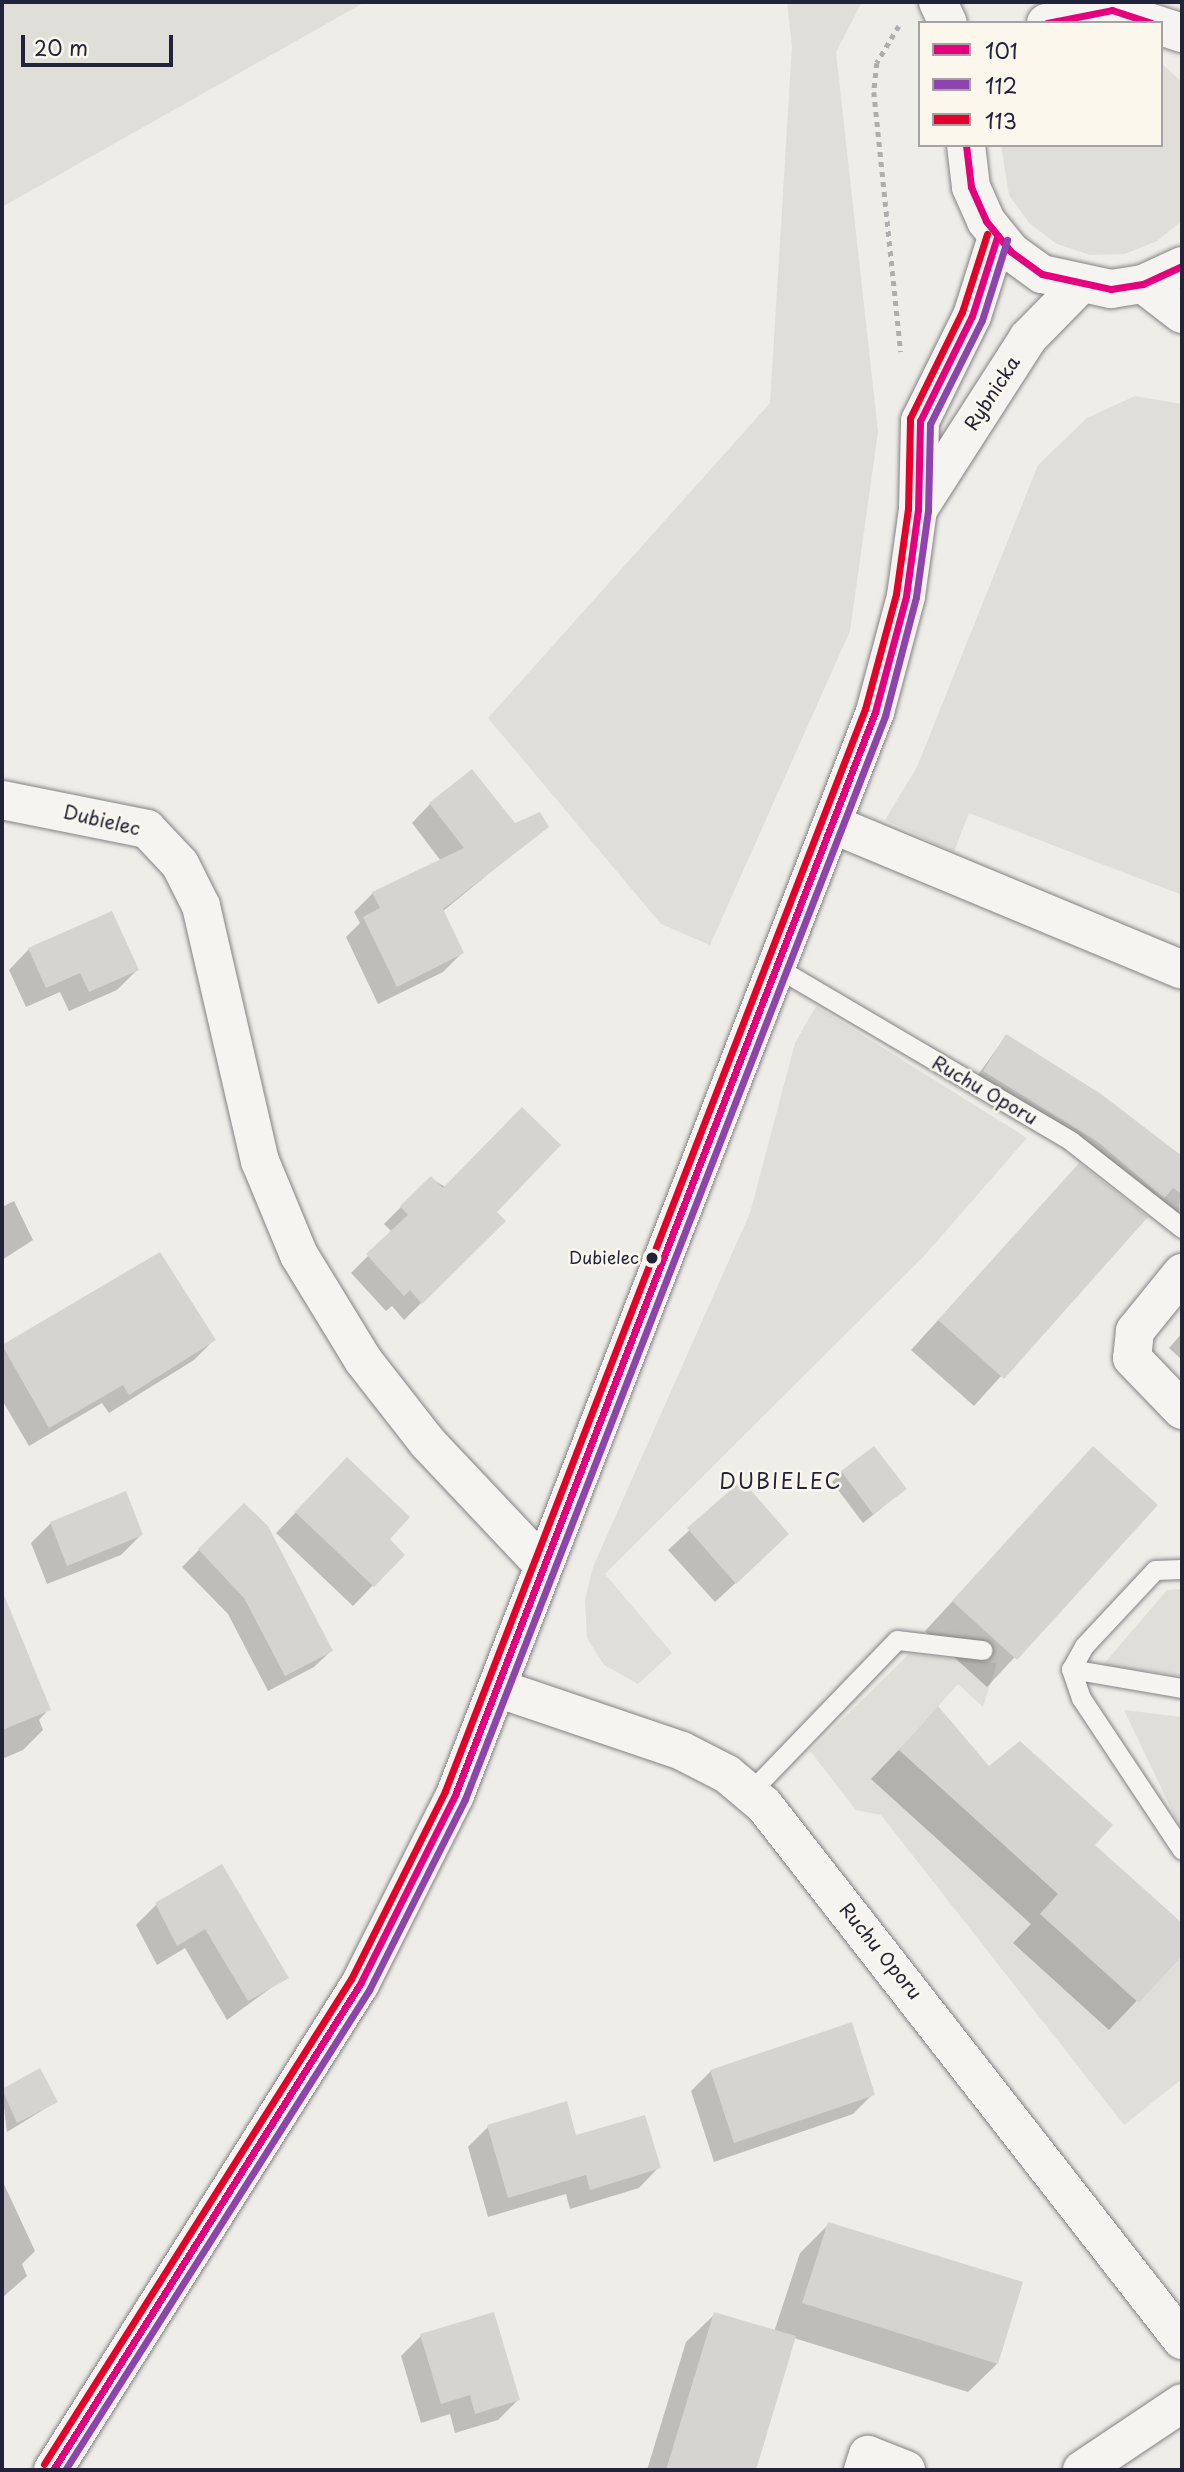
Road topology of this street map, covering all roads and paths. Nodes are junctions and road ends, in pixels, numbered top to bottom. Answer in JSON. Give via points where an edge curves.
{"nodes":[{"id":1,"x":938,"y":2,"type":"edge"},
{"id":2,"x":1134,"y":7,"type":"edge"},
{"id":3,"x":1050,"y":14,"type":"edge"},
{"id":4,"x":947,"y":21,"type":"edge"},
{"id":5,"x":1160,"y":21,"type":"edge"},
{"id":6,"x":903,"y":22,"type":"dead end"},
{"id":7,"x":1163,"y":23,"type":"edge"},
{"id":8,"x":1182,"y":33,"type":"edge"},
{"id":9,"x":966,"y":147,"type":"edge"},
{"id":10,"x":996,"y":237,"type":"junction"},
{"id":11,"x":1182,"y":266,"type":"edge"},
{"id":12,"x":1143,"y":284,"type":"junction"},
{"id":13,"x":1078,"y":287,"type":"junction"},
{"id":14,"x":1182,"y":314,"type":"edge"},
{"id":15,"x":902,"y":365,"type":"dead end"},
{"id":16,"x":918,"y":510,"type":"junction"},
{"id":17,"x":2,"y":800,"type":"edge"},
{"id":18,"x":832,"y":824,"type":"junction"},
{"id":19,"x":776,"y":967,"type":"junction"},
{"id":20,"x":1182,"y":970,"type":"edge"},
{"id":21,"x":1182,"y":1228,"type":"edge"},
{"id":22,"x":1182,"y":1273,"type":"edge"},
{"id":23,"x":1182,"y":1410,"type":"edge"},
{"id":24,"x":543,"y":1565,"type":"junction"},
{"id":25,"x":1182,"y":1569,"type":"edge"},
{"id":26,"x":982,"y":1650,"type":"dead end"},
{"id":27,"x":1071,"y":1670,"type":"junction"},
{"id":28,"x":498,"y":1688,"type":"junction"},
{"id":29,"x":1182,"y":1688,"type":"edge"},
{"id":30,"x":750,"y":1792,"type":"junction"},
{"id":31,"x":1182,"y":1850,"type":"edge"},
{"id":32,"x":1170,"y":2297,"type":"edge"},
{"id":33,"x":1182,"y":2340,"type":"edge"},
{"id":34,"x":1182,"y":2403,"type":"edge"},
{"id":35,"x":53,"y":2470,"type":"edge"},
{"id":36,"x":863,"y":2470,"type":"edge"},
{"id":37,"x":906,"y":2470,"type":"edge"},
{"id":38,"x":1082,"y":2470,"type":"edge"}],
"edges":[{"from":1,"to":4,"type":"street"},
{"from":2,"to":3,"type":"street"},
{"from":2,"to":5,"type":"street"},
{"from":6,"to":15,"type":"path","via":[[880,53],[874,92]]},
{"from":7,"to":8,"type":"street"},
{"from":9,"to":10,"type":"street","via":[[971,187]]},
{"from":10,"to":13,"type":"street","via":[[1025,264]]},
{"from":10,"to":16,"type":"street","name":"Rybnicka","via":[[972,316],[920,421]]},
{"from":11,"to":12,"type":"street"},
{"from":12,"to":13,"type":"street"},
{"from":12,"to":14,"type":"street"},
{"from":13,"to":16,"type":"street","name":"Rybnicka","via":[[1028,338]]},
{"from":16,"to":18,"type":"street","name":"Rybnicka","via":[[888,675]]},
{"from":17,"to":24,"type":"street","name":"Dubielec","via":[[147,829],[180,864],[201,906],[260,1161],[299,1255],[363,1360],[427,1442]]},
{"from":18,"to":19,"type":"street","name":"Rybnicka"},
{"from":18,"to":20,"type":"street"},
{"from":19,"to":21,"type":"lane","name":"Ruchu Oporu","via":[[1071,1141]]},
{"from":19,"to":24,"type":"street","name":"Rybnicka"},
{"from":22,"to":23,"type":"street","via":[[1135,1331],[1132,1358]]},
{"from":24,"to":28,"type":"street","name":"Rybnicka"},
{"from":25,"to":27,"type":"lane","via":[[1155,1570],[1084,1646]]},
{"from":26,"to":30,"type":"lane","via":[[897,1640]]},
{"from":27,"to":29,"type":"lane"},
{"from":27,"to":31,"type":"lane","via":[[1088,1710]]},
{"from":28,"to":30,"type":"street","name":"Ruchu Oporu","via":[[645,1736],[727,1774]]},
{"from":28,"to":35,"type":"street","name":"Rybnicka","via":[[455,1795],[360,1983]]},
{"from":30,"to":32,"type":"street","name":"Ruchu Oporu"},
{"from":32,"to":33,"type":"street","name":"Ruchu Oporu"},
{"from":34,"to":38,"type":"street"},
{"from":36,"to":37,"type":"street","via":[[868,2455]]}]}
